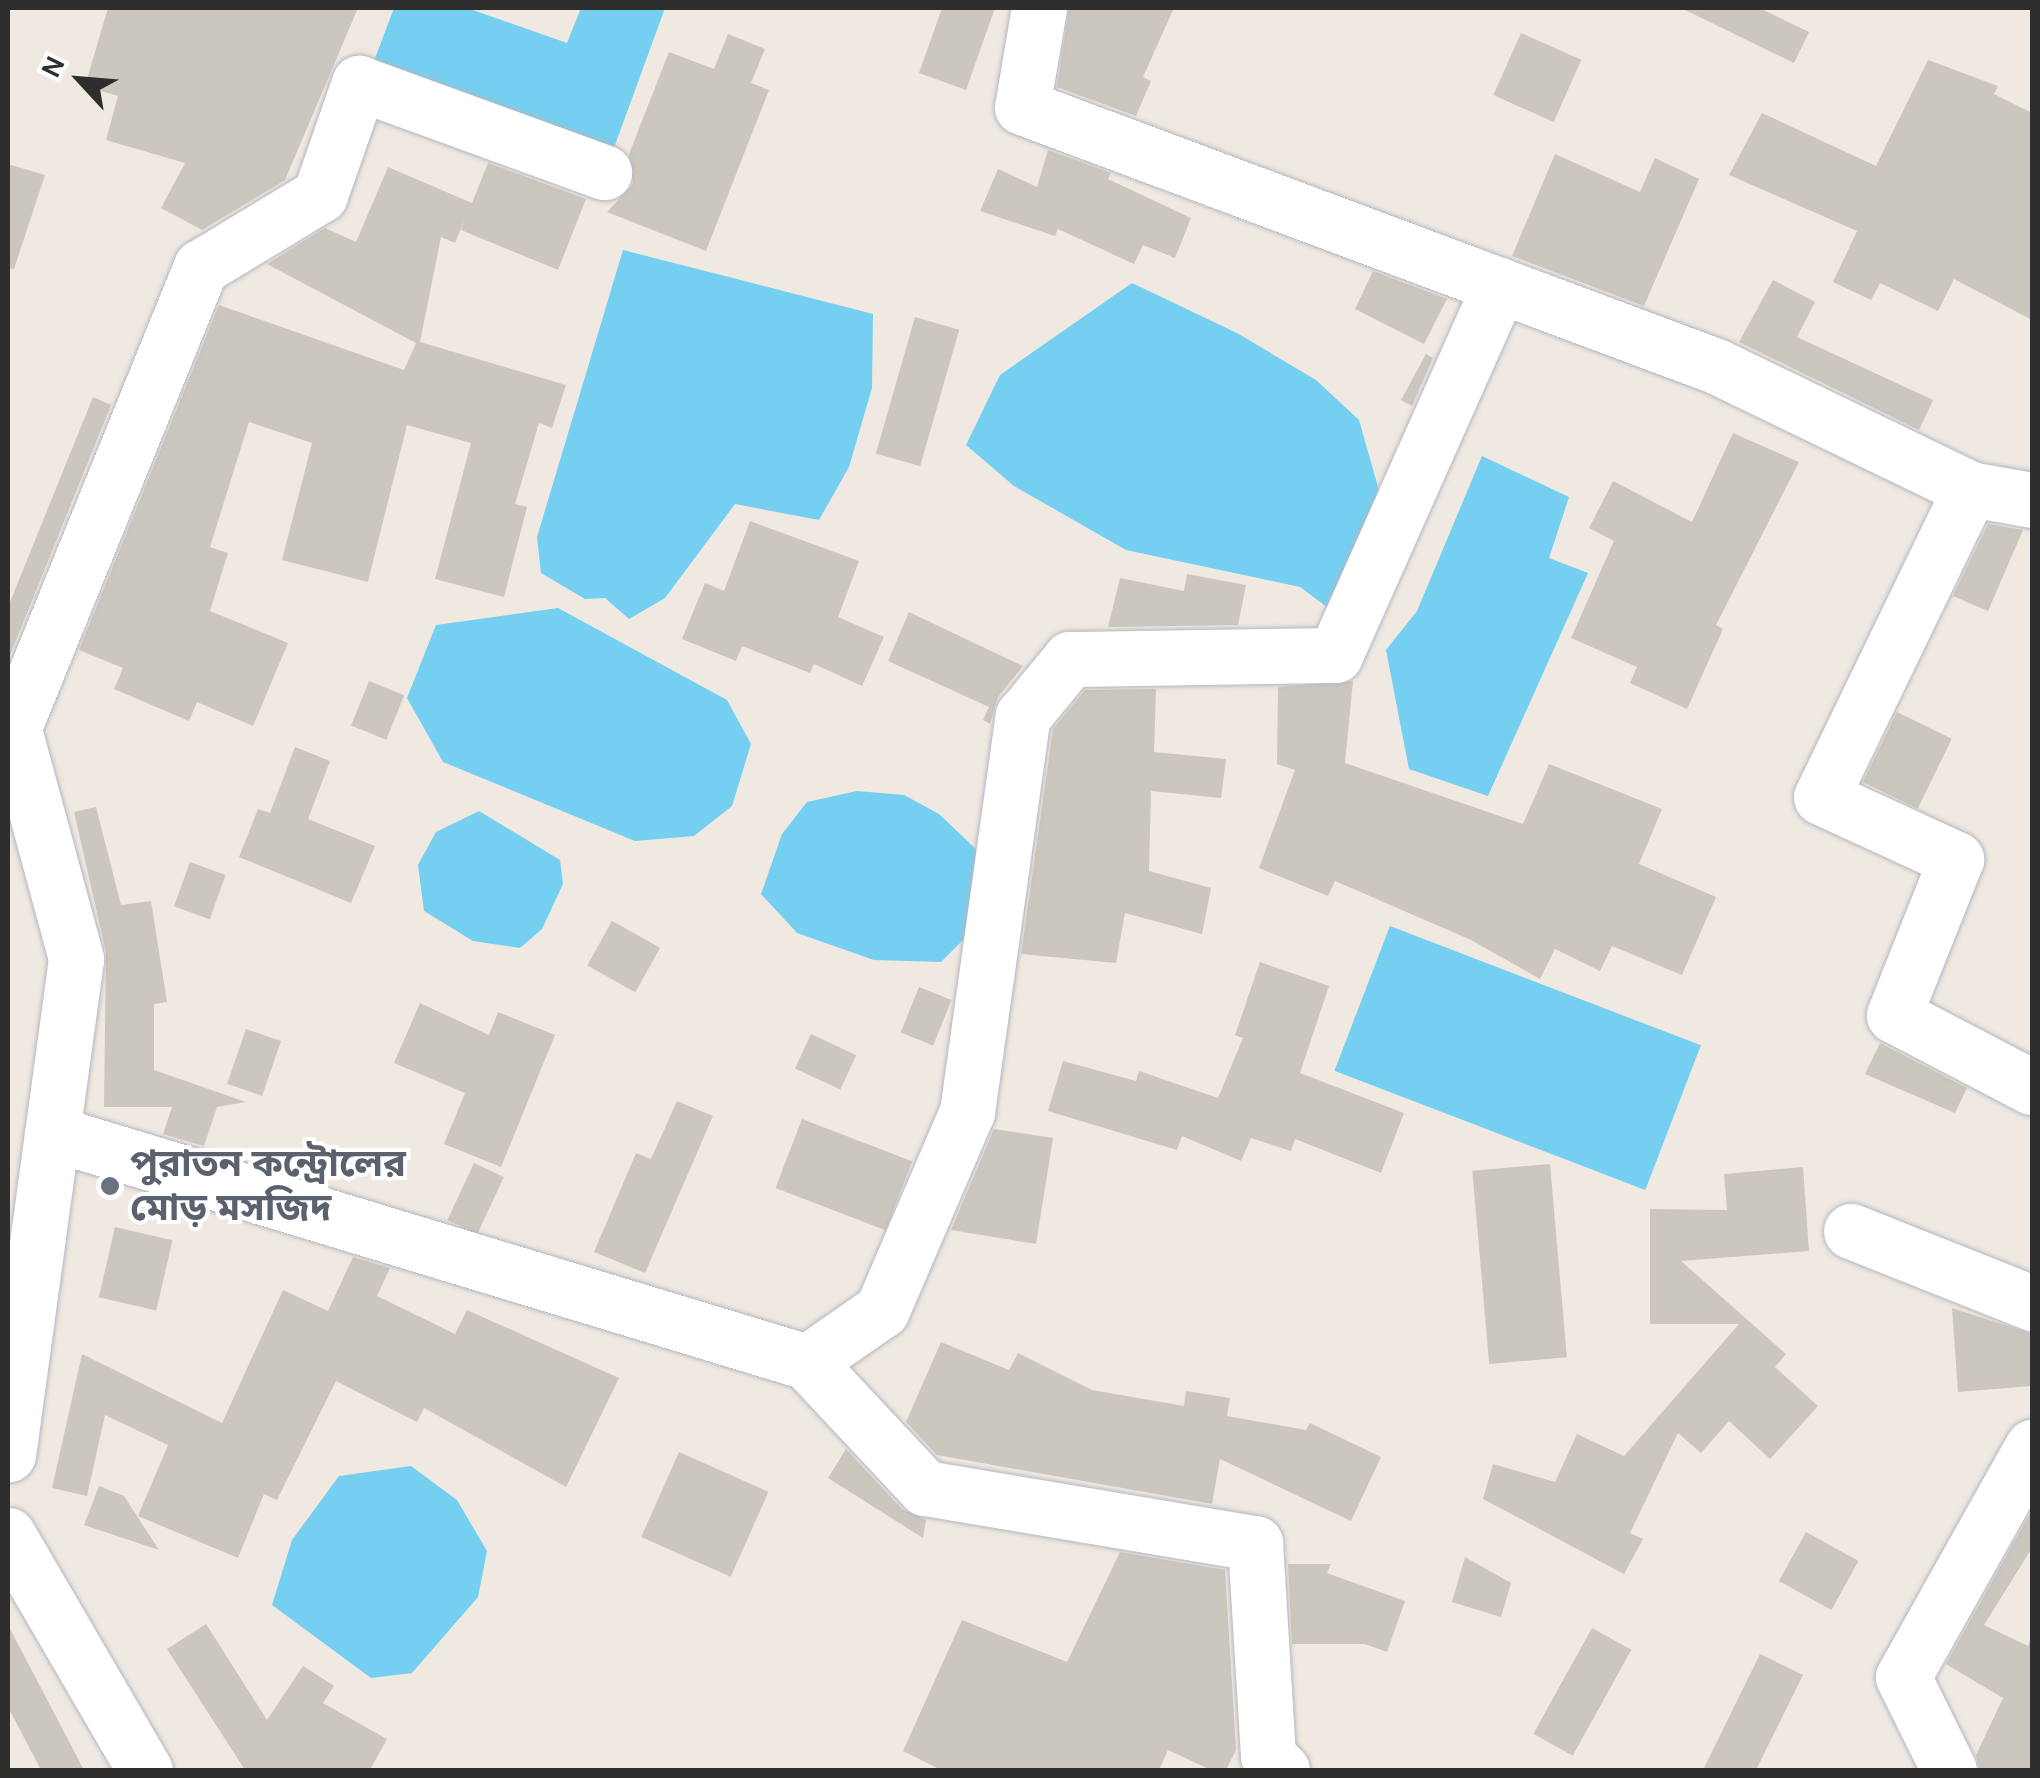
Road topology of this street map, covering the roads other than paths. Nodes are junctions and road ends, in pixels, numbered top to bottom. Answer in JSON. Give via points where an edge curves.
{"nodes":[{"id":1,"x":1039,"y":8,"type":"edge"},
{"id":2,"x":604,"y":172,"type":"dead end"},
{"id":3,"x":1500,"y":285,"type":"junction"},
{"id":4,"x":1970,"y":489,"type":"junction"},
{"id":5,"x":2032,"y":500,"type":"edge"},
{"id":6,"x":12,"y":715,"type":"edge"},
{"id":7,"x":2032,"y":1087,"type":"edge"},
{"id":8,"x":52,"y":1133,"type":"junction"},
{"id":9,"x":1851,"y":1231,"type":"dead end"},
{"id":10,"x":2032,"y":1303,"type":"edge"},
{"id":11,"x":808,"y":1362,"type":"junction"},
{"id":12,"x":2032,"y":1446,"type":"edge"},
{"id":13,"x":8,"y":1454,"type":"edge"},
{"id":14,"x":8,"y":1536,"type":"edge"},
{"id":15,"x":145,"y":1770,"type":"edge"},
{"id":16,"x":1282,"y":1770,"type":"edge"},
{"id":17,"x":1950,"y":1770,"type":"edge"}],
"edges":[{"from":1,"to":3,"type":"street","via":[[1022,107]]},
{"from":2,"to":6,"type":"street","via":[[359,83],[320,195],[201,266]]},
{"from":3,"to":4,"type":"street","via":[[1716,366]]},
{"from":3,"to":11,"type":"street","via":[[1335,655],[1070,659],[1023,716],[967,1112],[882,1310]]},
{"from":4,"to":5,"type":"street"},
{"from":4,"to":7,"type":"street","via":[[1821,797],[1956,858],[1894,1015]]},
{"from":6,"to":8,"type":"street","via":[[76,959]]},
{"from":8,"to":11,"type":"street"},
{"from":8,"to":13,"type":"street"},
{"from":9,"to":10,"type":"street"},
{"from":11,"to":16,"type":"street","via":[[925,1488],[1255,1543],[1268,1756]]},
{"from":12,"to":17,"type":"street","via":[[1902,1677]]},
{"from":14,"to":15,"type":"street"}]}
